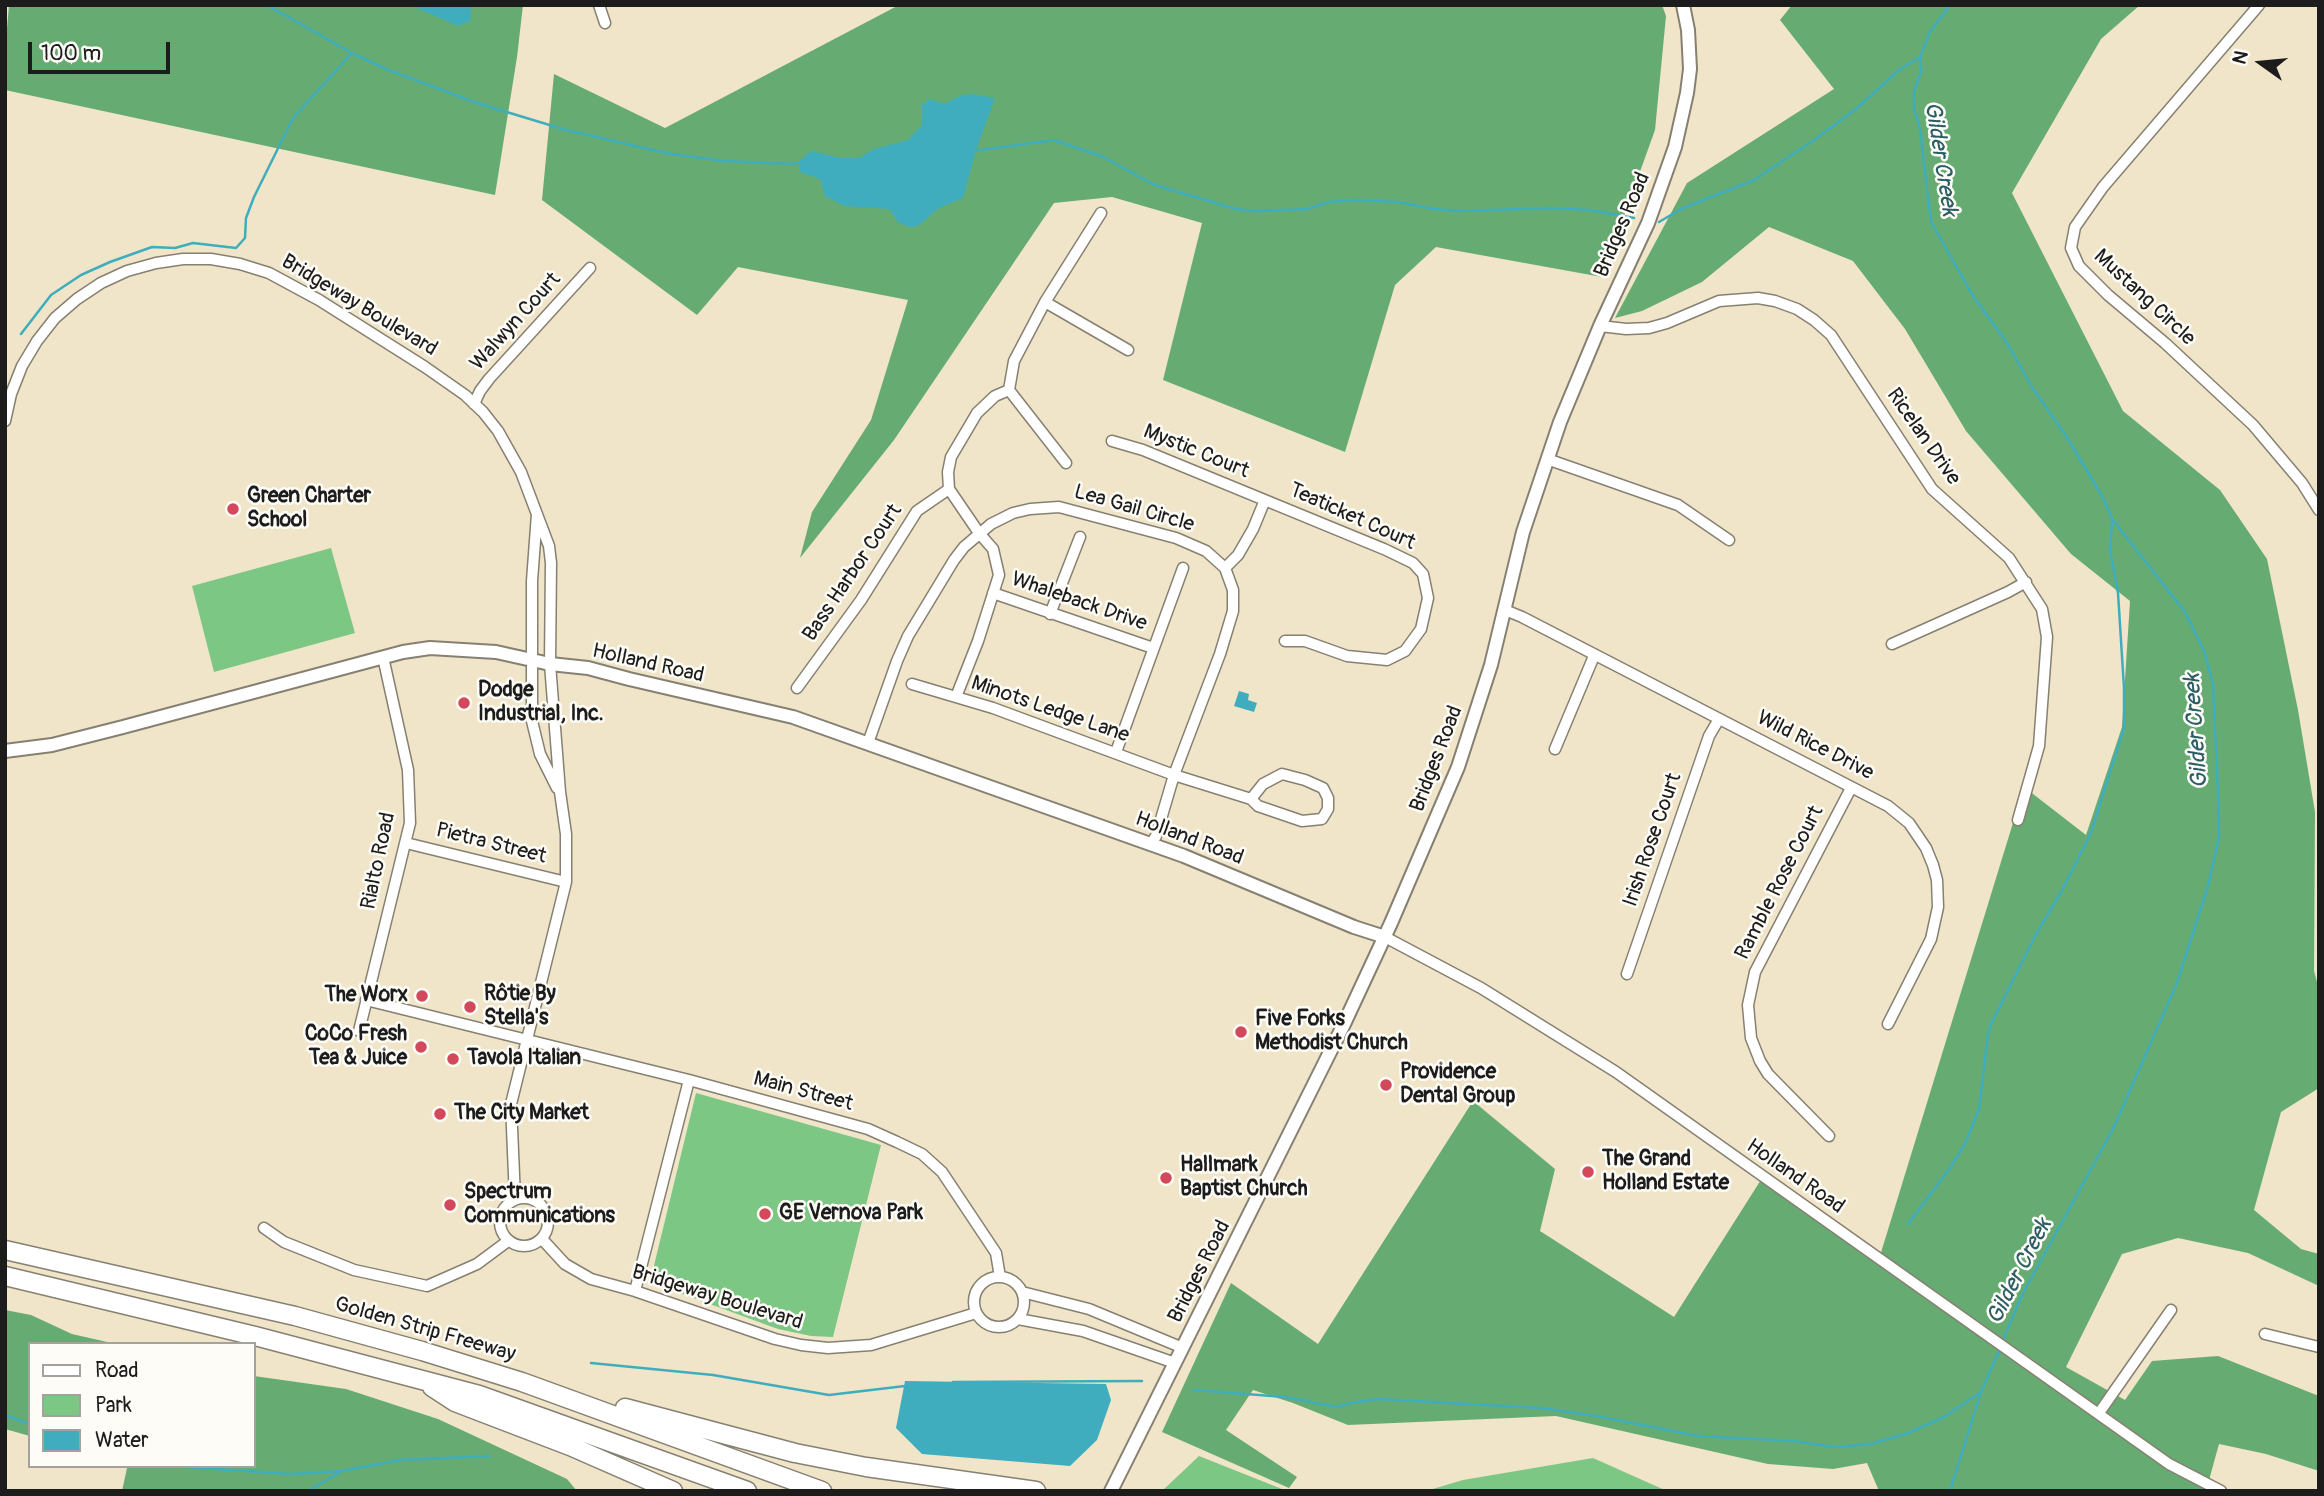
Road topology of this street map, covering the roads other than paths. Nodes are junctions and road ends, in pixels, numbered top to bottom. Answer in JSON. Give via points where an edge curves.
{"nodes":[{"id":1,"x":599,"y":5,"type":"edge"},
{"id":2,"x":1683,"y":5,"type":"edge"},
{"id":3,"x":2259,"y":5,"type":"edge"},
{"id":4,"x":605,"y":23,"type":"dead end"},
{"id":5,"x":1101,"y":213,"type":"dead end"},
{"id":6,"x":590,"y":268,"type":"dead end"},
{"id":7,"x":1045,"y":302,"type":"junction"},
{"id":8,"x":1600,"y":326,"type":"junction"},
{"id":9,"x":1128,"y":350,"type":"dead end"},
{"id":10,"x":1009,"y":390,"type":"junction"},
{"id":11,"x":474,"y":404,"type":"junction"},
{"id":12,"x":5,"y":421,"type":"edge"},
{"id":13,"x":1112,"y":441,"type":"dead end"},
{"id":14,"x":1547,"y":459,"type":"junction"},
{"id":15,"x":1066,"y":463,"type":"dead end"},
{"id":16,"x":949,"y":489,"type":"junction"},
{"id":17,"x":1265,"y":500,"type":"junction"},
{"id":18,"x":537,"y":510,"type":"junction"},
{"id":19,"x":2319,"y":510,"type":"edge"},
{"id":20,"x":979,"y":534,"type":"junction"},
{"id":21,"x":1080,"y":537,"type":"dead end"},
{"id":22,"x":1729,"y":540,"type":"dead end"},
{"id":23,"x":1183,"y":568,"type":"dead end"},
{"id":24,"x":1225,"y":568,"type":"junction"},
{"id":25,"x":2026,"y":582,"type":"junction"},
{"id":26,"x":993,"y":593,"type":"junction"},
{"id":27,"x":1505,"y":610,"type":"junction"},
{"id":28,"x":1050,"y":614,"type":"junction"},
{"id":29,"x":1285,"y":641,"type":"dead end"},
{"id":30,"x":1892,"y":644,"type":"dead end"},
{"id":31,"x":1153,"y":648,"type":"junction"},
{"id":32,"x":1594,"y":656,"type":"junction"},
{"id":33,"x":383,"y":657,"type":"junction"},
{"id":34,"x":533,"y":660,"type":"junction"},
{"id":35,"x":550,"y":664,"type":"junction"},
{"id":36,"x":912,"y":684,"type":"dead end"},
{"id":37,"x":797,"y":688,"type":"dead end"},
{"id":38,"x":956,"y":697,"type":"junction"},
{"id":39,"x":1719,"y":719,"type":"junction"},
{"id":40,"x":868,"y":743,"type":"junction"},
{"id":41,"x":1555,"y":749,"type":"dead end"},
{"id":42,"x":5,"y":751,"type":"edge"},
{"id":43,"x":1116,"y":752,"type":"junction"},
{"id":44,"x":1174,"y":775,"type":"junction"},
{"id":45,"x":1851,"y":788,"type":"junction"},
{"id":46,"x":560,"y":792,"type":"junction"},
{"id":47,"x":1251,"y":799,"type":"junction"},
{"id":48,"x":2018,"y":820,"type":"dead end"},
{"id":49,"x":407,"y":843,"type":"junction"},
{"id":50,"x":1151,"y":844,"type":"junction"},
{"id":51,"x":566,"y":882,"type":"junction"},
{"id":52,"x":1385,"y":937,"type":"junction"},
{"id":53,"x":1627,"y":974,"type":"dead end"},
{"id":54,"x":366,"y":1000,"type":"junction"},
{"id":55,"x":1888,"y":1024,"type":"dead end"},
{"id":56,"x":359,"y":1031,"type":"dead end"},
{"id":57,"x":527,"y":1040,"type":"junction"},
{"id":58,"x":689,"y":1080,"type":"junction"},
{"id":59,"x":1829,"y":1136,"type":"dead end"},
{"id":60,"x":514,"y":1199,"type":"junction"},
{"id":61,"x":264,"y":1228,"type":"dead end"},
{"id":62,"x":542,"y":1239,"type":"junction"},
{"id":63,"x":508,"y":1241,"type":"junction"},
{"id":64,"x":5,"y":1250,"type":"edge"},
{"id":65,"x":5,"y":1276,"type":"edge"},
{"id":66,"x":1000,"y":1277,"type":"junction"},
{"id":67,"x":635,"y":1292,"type":"junction"},
{"id":68,"x":1022,"y":1292,"type":"junction"},
{"id":69,"x":2171,"y":1310,"type":"dead end"},
{"id":70,"x":976,"y":1313,"type":"junction"},
{"id":71,"x":1018,"y":1319,"type":"junction"},
{"id":72,"x":2265,"y":1334,"type":"dead end"},
{"id":73,"x":2319,"y":1347,"type":"edge"},
{"id":74,"x":1183,"y":1348,"type":"junction"},
{"id":75,"x":1175,"y":1363,"type":"junction"},
{"id":76,"x":421,"y":1380,"type":"junction"},
{"id":77,"x":522,"y":1382,"type":"junction"},
{"id":78,"x":2099,"y":1413,"type":"junction"},
{"id":79,"x":673,"y":1491,"type":"edge"},
{"id":80,"x":747,"y":1491,"type":"edge"},
{"id":81,"x":822,"y":1491,"type":"edge"},
{"id":82,"x":1036,"y":1491,"type":"edge"},
{"id":83,"x":1111,"y":1491,"type":"edge"},
{"id":84,"x":2221,"y":1491,"type":"edge"}],
"edges":[{"from":1,"to":4,"type":"street"},
{"from":2,"to":8,"type":"main road","name":"Bridges Road","via":[[1690,69],[1677,138],[1648,223]]},
{"from":3,"to":19,"type":"street","name":"Mustang Circle","via":[[2103,187],[2075,227],[2071,248],[2079,266],[2108,295],[2253,425]]},
{"from":5,"to":7,"type":"street"},
{"from":6,"to":11,"type":"street","name":"Walwyn Court","via":[[489,379]]},
{"from":7,"to":9,"type":"street"},
{"from":7,"to":10,"type":"street","via":[[1014,360]]},
{"from":8,"to":14,"type":"main road","name":"Bridges Road"},
{"from":8,"to":25,"type":"street","name":"Ricelan Drive","via":[[1650,328],[1719,301],[1743,298],[1775,301],[1805,313],[1836,342],[1932,489],[2009,558]]},
{"from":10,"to":15,"type":"street"},
{"from":10,"to":16,"type":"street","via":[[995,396],[978,413],[951,457]]},
{"from":11,"to":12,"type":"street","name":"Bridgeway Boulevard","via":[[425,367],[269,273],[211,259],[183,259],[127,271],[101,283],[55,318],[22,366]]},
{"from":11,"to":18,"type":"street","name":"Bridgeway Boulevard","via":[[510,451]]},
{"from":13,"to":17,"type":"street","name":"Mystic Court"},
{"from":14,"to":22,"type":"street","via":[[1678,505]]},
{"from":14,"to":27,"type":"main road","name":"Bridges Road","via":[[1523,532]]},
{"from":16,"to":20,"type":"street"},
{"from":16,"to":37,"type":"street","name":"Bass Harbor Court","via":[[917,511]]},
{"from":17,"to":24,"type":"street","via":[[1243,546]]},
{"from":17,"to":29,"type":"street","name":"Teaticket Court","via":[[1413,563],[1423,574],[1428,598],[1421,629],[1405,651],[1387,660],[1347,656],[1305,641]]},
{"from":18,"to":34,"type":"street","name":"Bridgeway Boulevard"},
{"from":18,"to":35,"type":"street","name":"Bridgeway Boulevard","via":[[551,563]]},
{"from":20,"to":24,"type":"street","name":"Lea Gail Circle","via":[[1013,513],[1059,508],[1176,538],[1206,551]]},
{"from":20,"to":26,"type":"street","via":[[993,549],[999,575]]},
{"from":20,"to":40,"type":"street","name":"Lea Gail Circle","via":[[954,560],[908,636]]},
{"from":21,"to":28,"type":"street"},
{"from":23,"to":31,"type":"street"},
{"from":24,"to":44,"type":"street","via":[[1233,590],[1230,627]]},
{"from":25,"to":30,"type":"street"},
{"from":25,"to":48,"type":"street","name":"Ricelan Drive","via":[[2042,609],[2047,637],[2039,746]]},
{"from":26,"to":28,"type":"street","name":"Whaleback Drive"},
{"from":26,"to":38,"type":"street"},
{"from":27,"to":32,"type":"street","name":"Wild Rice Drive"},
{"from":27,"to":52,"type":"main road","name":"Bridges Road","via":[[1475,721]]},
{"from":28,"to":31,"type":"street","name":"Whaleback Drive"},
{"from":31,"to":43,"type":"street"},
{"from":32,"to":39,"type":"street","name":"Wild Rice Drive"},
{"from":32,"to":41,"type":"street"},
{"from":33,"to":34,"type":"main road","name":"Holland Road","via":[[430,648],[496,652]]},
{"from":33,"to":42,"type":"main road","name":"Holland Road","via":[[52,745]]},
{"from":33,"to":49,"type":"street","name":"Rialto Road","via":[[408,770]]},
{"from":34,"to":35,"type":"main road","name":"Holland Road"},
{"from":34,"to":46,"type":"street","name":"Bridgeway Boulevard","via":[[532,721],[540,754]]},
{"from":35,"to":40,"type":"main road","name":"Holland Road","via":[[588,667],[793,717]]},
{"from":35,"to":46,"type":"street","name":"Bridgeway Boulevard"},
{"from":36,"to":38,"type":"street","name":"Minots Ledge Lane"},
{"from":38,"to":43,"type":"street","name":"Minots Ledge Lane"},
{"from":39,"to":45,"type":"street","name":"Wild Rice Drive"},
{"from":39,"to":53,"type":"street","name":"Irish Rose Court","via":[[1709,736]]},
{"from":40,"to":50,"type":"main road","name":"Holland Road"},
{"from":43,"to":44,"type":"street","name":"Minots Ledge Lane"},
{"from":44,"to":47,"type":"street","name":"Minots Ledge Lane"},
{"from":44,"to":50,"type":"street"},
{"from":45,"to":55,"type":"street","name":"Wild Rice Drive","via":[[1888,806],[1909,823],[1926,848],[1937,880],[1938,906],[1931,939]]},
{"from":45,"to":59,"type":"street","name":"Ramble Rose Court","via":[[1755,972],[1748,1005],[1751,1038],[1768,1074]]},
{"from":46,"to":51,"type":"street","name":"Bridgeway Boulevard"},
{"from":47,"to":47,"type":"street","name":"Minots Ledge Lane","via":[[1258,806],[1303,821],[1322,819],[1328,809],[1323,788],[1282,774],[1263,784]]},
{"from":49,"to":51,"type":"street","name":"Pietra Street"},
{"from":49,"to":54,"type":"street","name":"Rialto Road"},
{"from":50,"to":52,"type":"main road","name":"Holland Road"},
{"from":51,"to":57,"type":"street","name":"Bridgeway Boulevard"},
{"from":52,"to":74,"type":"main road","name":"Bridges Road"},
{"from":52,"to":78,"type":"street","name":"Holland Road","via":[[1481,988],[1616,1072]]},
{"from":54,"to":56,"type":"street","name":"Rialto Road"},
{"from":54,"to":57,"type":"street","name":"Main Street"},
{"from":57,"to":58,"type":"street","name":"Main Street"},
{"from":57,"to":60,"type":"street","name":"Bridgeway Boulevard","via":[[511,1104]]},
{"from":58,"to":66,"type":"street","name":"Main Street","via":[[868,1129],[922,1154],[948,1180],[996,1253]]},
{"from":58,"to":67,"type":"street"},
{"from":60,"to":62,"type":"street","via":[[531,1198],[544,1208],[549,1224]]},
{"from":60,"to":63,"type":"street","via":[[500,1218]]},
{"from":61,"to":63,"type":"street","via":[[284,1242],[354,1270],[427,1286],[477,1264]]},
{"from":62,"to":63,"type":"street","via":[[522,1247]]},
{"from":62,"to":67,"type":"street","name":"Bridgeway Boulevard","via":[[565,1264],[591,1279]]},
{"from":64,"to":77,"type":"highway","name":"Golden Strip Freeway","via":[[327,1325]]},
{"from":65,"to":76,"type":"highway"},
{"from":66,"to":68,"type":"street","via":[[1011,1280]]},
{"from":66,"to":70,"type":"street","via":[[976,1290]]},
{"from":67,"to":70,"type":"street","name":"Bridgeway Boulevard","via":[[775,1339],[828,1348],[871,1345]]},
{"from":68,"to":71,"type":"street"},
{"from":68,"to":74,"type":"street","via":[[1089,1309]]},
{"from":69,"to":78,"type":"street"},
{"from":70,"to":71,"type":"street","via":[[993,1326],[1004,1327]]},
{"from":71,"to":75,"type":"street","via":[[1083,1331]]},
{"from":72,"to":73,"type":"street"},
{"from":74,"to":75,"type":"main road","name":"Bridges Road"},
{"from":75,"to":83,"type":"main road","name":"Bridges Road"},
{"from":76,"to":79,"type":"highway","via":[[455,1402]]},
{"from":76,"to":80,"type":"highway","via":[[524,1410]]},
{"from":77,"to":81,"type":"highway","name":"Golden Strip Freeway"},
{"from":77,"to":82,"type":"highway","via":[[795,1453]]},
{"from":78,"to":84,"type":"street","name":"Holland Road","via":[[2169,1464]]}]}
